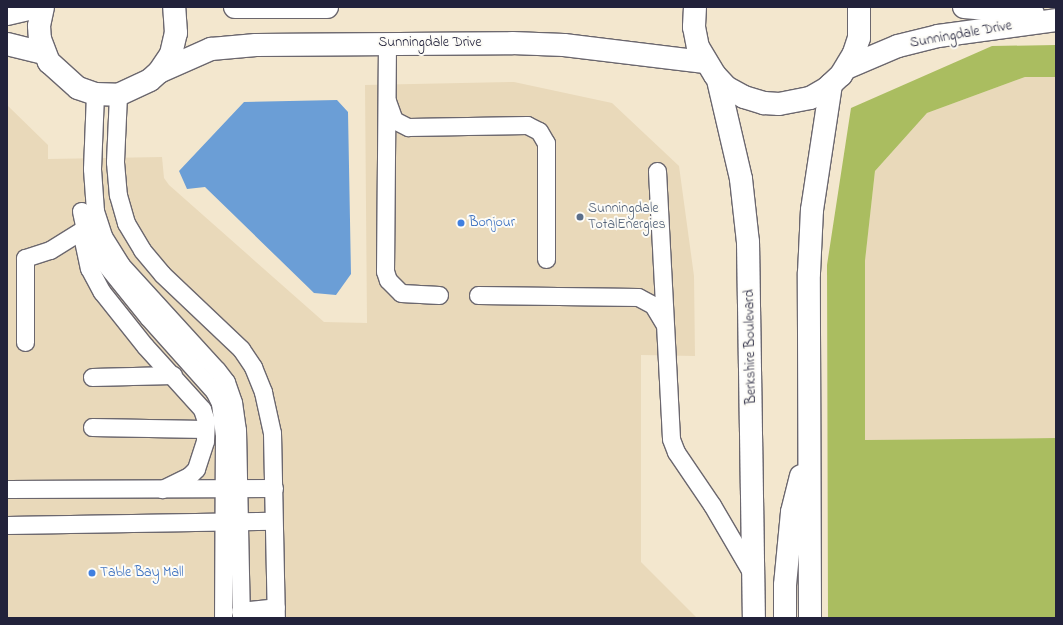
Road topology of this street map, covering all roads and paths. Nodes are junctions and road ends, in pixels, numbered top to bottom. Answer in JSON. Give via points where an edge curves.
{"nodes":[{"id":1,"x":38,"y":7,"type":"edge"},
{"id":2,"x":43,"y":7,"type":"edge"},
{"id":3,"x":174,"y":7,"type":"edge"},
{"id":4,"x":235,"y":7,"type":"edge"},
{"id":5,"x":327,"y":7,"type":"edge"},
{"id":6,"x":695,"y":7,"type":"edge"},
{"id":7,"x":860,"y":7,"type":"edge"},
{"id":8,"x":964,"y":7,"type":"edge"},
{"id":9,"x":7,"y":14,"type":"edge"},
{"id":10,"x":1056,"y":15,"type":"edge"},
{"id":11,"x":1056,"y":20,"type":"edge"},
{"id":12,"x":387,"y":43,"type":"junction"},
{"id":13,"x":7,"y":44,"type":"edge"},
{"id":14,"x":44,"y":53,"type":"junction"},
{"id":15,"x":705,"y":62,"type":"junction"},
{"id":16,"x":846,"y":68,"type":"junction"},
{"id":17,"x":159,"y":72,"type":"junction"},
{"id":18,"x":718,"y":80,"type":"junction"},
{"id":19,"x":831,"y":84,"type":"junction"},
{"id":20,"x":95,"y":94,"type":"junction"},
{"id":21,"x":118,"y":95,"type":"junction"},
{"id":22,"x":387,"y":101,"type":"junction"},
{"id":23,"x":92,"y":169,"type":"junction"},
{"id":24,"x":657,"y":171,"type":"dead end"},
{"id":25,"x":81,"y":211,"type":"junction"},
{"id":26,"x":81,"y":231,"type":"junction"},
{"id":27,"x":546,"y":259,"type":"dead end"},
{"id":28,"x":439,"y":295,"type":"dead end"},
{"id":29,"x":478,"y":295,"type":"dead end"},
{"id":30,"x":665,"y":325,"type":"junction"},
{"id":31,"x":25,"y":342,"type":"dead end"},
{"id":32,"x":173,"y":376,"type":"junction"},
{"id":33,"x":92,"y":377,"type":"dead end"},
{"id":34,"x":92,"y":427,"type":"dead end"},
{"id":35,"x":205,"y":429,"type":"junction"},
{"id":36,"x":809,"y":444,"type":"junction"},
{"id":37,"x":274,"y":488,"type":"junction"},
{"id":38,"x":7,"y":489,"type":"edge"},
{"id":39,"x":162,"y":489,"type":"junction"},
{"id":40,"x":230,"y":489,"type":"junction"},
{"id":41,"x":273,"y":521,"type":"junction"},
{"id":42,"x":230,"y":522,"type":"junction"},
{"id":43,"x":7,"y":526,"type":"edge"},
{"id":44,"x":754,"y":578,"type":"junction"},
{"id":45,"x":276,"y":613,"type":"edge"},
{"id":46,"x":240,"y":614,"type":"edge"},
{"id":47,"x":223,"y":618,"type":"edge"},
{"id":48,"x":754,"y":618,"type":"edge"},
{"id":49,"x":785,"y":618,"type":"edge"},
{"id":50,"x":810,"y":618,"type":"edge"}],
"edges":[{"from":1,"to":9,"type":"street"},
{"from":2,"to":14,"type":"street","via":[[40,26]]},
{"from":3,"to":17,"type":"street","via":[[177,20],[174,44]]},
{"from":4,"to":5,"type":"street"},
{"from":6,"to":15,"type":"street","via":[[695,31]]},
{"from":7,"to":16,"type":"street","via":[[859,38]]},
{"from":8,"to":10,"type":"street","name":"Sunningdale Drive"},
{"from":11,"to":16,"type":"street","name":"Sunningdale Drive","via":[[938,36],[898,46]]},
{"from":12,"to":15,"type":"street","name":"Sunningdale Drive","via":[[564,45]]},
{"from":12,"to":17,"type":"street","name":"Sunningdale Drive","via":[[225,47],[211,49]]},
{"from":12,"to":22,"type":"lane"},
{"from":13,"to":14,"type":"street"},
{"from":14,"to":20,"type":"street","via":[[49,62],[67,80],[78,88]]},
{"from":15,"to":18,"type":"street"},
{"from":16,"to":19,"type":"street"},
{"from":17,"to":21,"type":"street","via":[[141,86]]},
{"from":18,"to":19,"type":"street","via":[[744,97],[774,104],[795,103],[810,98]]},
{"from":18,"to":44,"type":"street","name":"Berkshire Boulevard","via":[[741,180],[748,242]]},
{"from":19,"to":36,"type":"street","via":[[812,210],[809,273]]},
{"from":20,"to":21,"type":"street"},
{"from":20,"to":23,"type":"lane"},
{"from":21,"to":37,"type":"lane","via":[[115,162],[118,195],[126,223],[142,250],[162,274],[241,349],[253,367],[272,432]]},
{"from":22,"to":27,"type":"lane","via":[[394,120],[408,127],[527,125],[539,131],[546,143]]},
{"from":22,"to":28,"type":"lane","via":[[388,280],[401,293]]},
{"from":23,"to":25,"type":"lane"},
{"from":23,"to":40,"type":"lane","via":[[95,211],[103,236],[121,265],[205,355],[226,382],[237,430]]},
{"from":24,"to":30,"type":"lane"},
{"from":25,"to":26,"type":"lane"},
{"from":25,"to":40,"type":"lane","via":[[84,224],[98,253],[112,275],[214,391],[223,416]]},
{"from":26,"to":31,"type":"lane","via":[[50,250],[26,258]]},
{"from":26,"to":32,"type":"lane","via":[[89,268],[102,292]]},
{"from":29,"to":30,"type":"lane","via":[[638,297],[653,305],[661,314]]},
{"from":30,"to":44,"type":"lane","via":[[670,431],[673,445],[712,505]]},
{"from":32,"to":33,"type":"lane"},
{"from":32,"to":35,"type":"lane","via":[[202,410]]},
{"from":34,"to":35,"type":"lane"},
{"from":35,"to":39,"type":"lane","via":[[205,441],[196,469],[189,476]]},
{"from":36,"to":49,"type":"street","via":[[792,512],[785,585]]},
{"from":36,"to":50,"type":"street"},
{"from":37,"to":40,"type":"lane"},
{"from":37,"to":41,"type":"lane"},
{"from":38,"to":39,"type":"lane"},
{"from":39,"to":40,"type":"lane"},
{"from":40,"to":42,"type":"lane"},
{"from":41,"to":42,"type":"lane"},
{"from":41,"to":45,"type":"lane"},
{"from":42,"to":43,"type":"lane"},
{"from":42,"to":46,"type":"lane"},
{"from":42,"to":47,"type":"lane"},
{"from":44,"to":48,"type":"street","name":"Berkshire Boulevard"},
{"from":45,"to":46,"type":"lane"}]}
